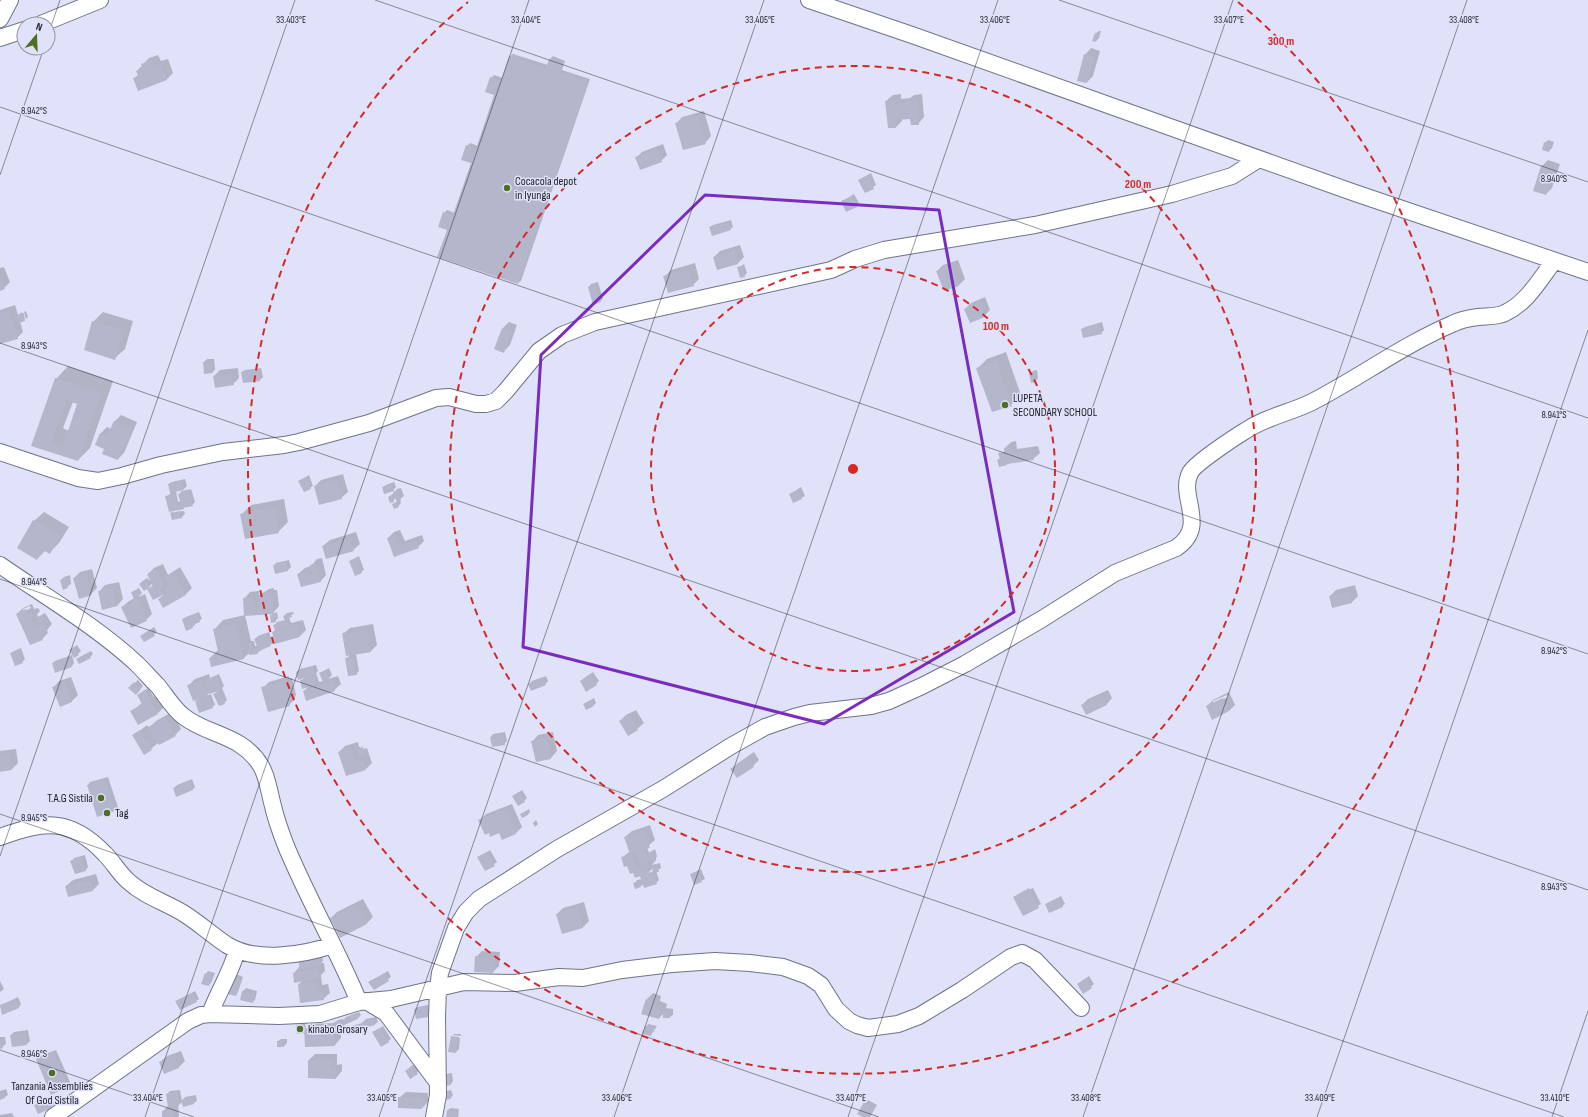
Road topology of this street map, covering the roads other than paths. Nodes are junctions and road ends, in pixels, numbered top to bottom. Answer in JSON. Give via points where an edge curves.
{"nodes":[{"id":1,"x":10,"y":0,"type":"edge"},
{"id":2,"x":100,"y":0,"type":"edge"},
{"id":3,"x":809,"y":0,"type":"edge"},
{"id":4,"x":56,"y":18,"type":"edge"},
{"id":5,"x":0,"y":19,"type":"edge"},
{"id":6,"x":16,"y":33,"type":"edge"},
{"id":7,"x":0,"y":38,"type":"edge"},
{"id":8,"x":1259,"y":159,"type":"junction"},
{"id":9,"x":1554,"y":261,"type":"junction"},
{"id":10,"x":1588,"y":272,"type":"edge"},
{"id":11,"x":0,"y":452,"type":"edge"},
{"id":12,"x":0,"y":565,"type":"edge"},
{"id":13,"x":0,"y":837,"type":"edge"},
{"id":14,"x":333,"y":945,"type":"junction"},
{"id":15,"x":238,"y":950,"type":"junction"},
{"id":16,"x":438,"y":988,"type":"junction"},
{"id":17,"x":363,"y":1002,"type":"junction"},
{"id":18,"x":1081,"y":1008,"type":"dead end"},
{"id":19,"x":210,"y":1014,"type":"junction"},
{"id":20,"x":438,"y":1083,"type":"junction"},
{"id":21,"x":53,"y":1117,"type":"edge"},
{"id":22,"x":434,"y":1117,"type":"edge"}],
"edges":[{"from":1,"to":5,"type":"street"},
{"from":2,"to":4,"type":"street"},
{"from":3,"to":8,"type":"street"},
{"from":6,"to":7,"type":"street"},
{"from":8,"to":9,"type":"street"},
{"from":8,"to":11,"type":"street","via":[[1232,176],[1172,194],[1035,225],[884,250],[830,270],[595,322],[562,335],[544,347],[496,401],[486,404],[449,397],[436,398],[369,423],[299,442],[223,452],[98,480],[78,478]]},
{"from":9,"to":10,"type":"street"},
{"from":9,"to":16,"type":"street","via":[[1526,298],[1505,314],[1452,324],[1310,403],[1246,430],[1198,464],[1190,472],[1188,480],[1191,527],[1188,536],[1176,548],[1115,573],[966,664],[889,701],[794,717],[760,729],[663,789],[557,848],[497,887],[479,899],[466,912],[456,928],[443,963]]},
{"from":12,"to":14,"type":"street","via":[[64,607],[120,650],[183,716],[242,745],[252,754],[261,766],[267,781],[286,845]]},
{"from":13,"to":15,"type":"street","via":[[46,824],[71,829],[96,845],[141,891],[186,915]]},
{"from":14,"to":15,"type":"street","via":[[316,951],[287,955],[266,955]]},
{"from":14,"to":17,"type":"street"},
{"from":15,"to":19,"type":"street"},
{"from":16,"to":17,"type":"street","via":[[391,999]]},
{"from":16,"to":18,"type":"street","via":[[468,981],[515,983],[559,977],[583,978],[622,970],[702,961],[766,964],[808,976],[821,985],[836,1008],[849,1021],[868,1028],[898,1024],[919,1016],[1011,956],[1022,953],[1035,960]]},
{"from":16,"to":20,"type":"street"},
{"from":17,"to":19,"type":"street","via":[[312,1015]]},
{"from":17,"to":20,"type":"street","via":[[386,1013]]},
{"from":19,"to":21,"type":"street","via":[[188,1021]]},
{"from":20,"to":22,"type":"street"}]}
